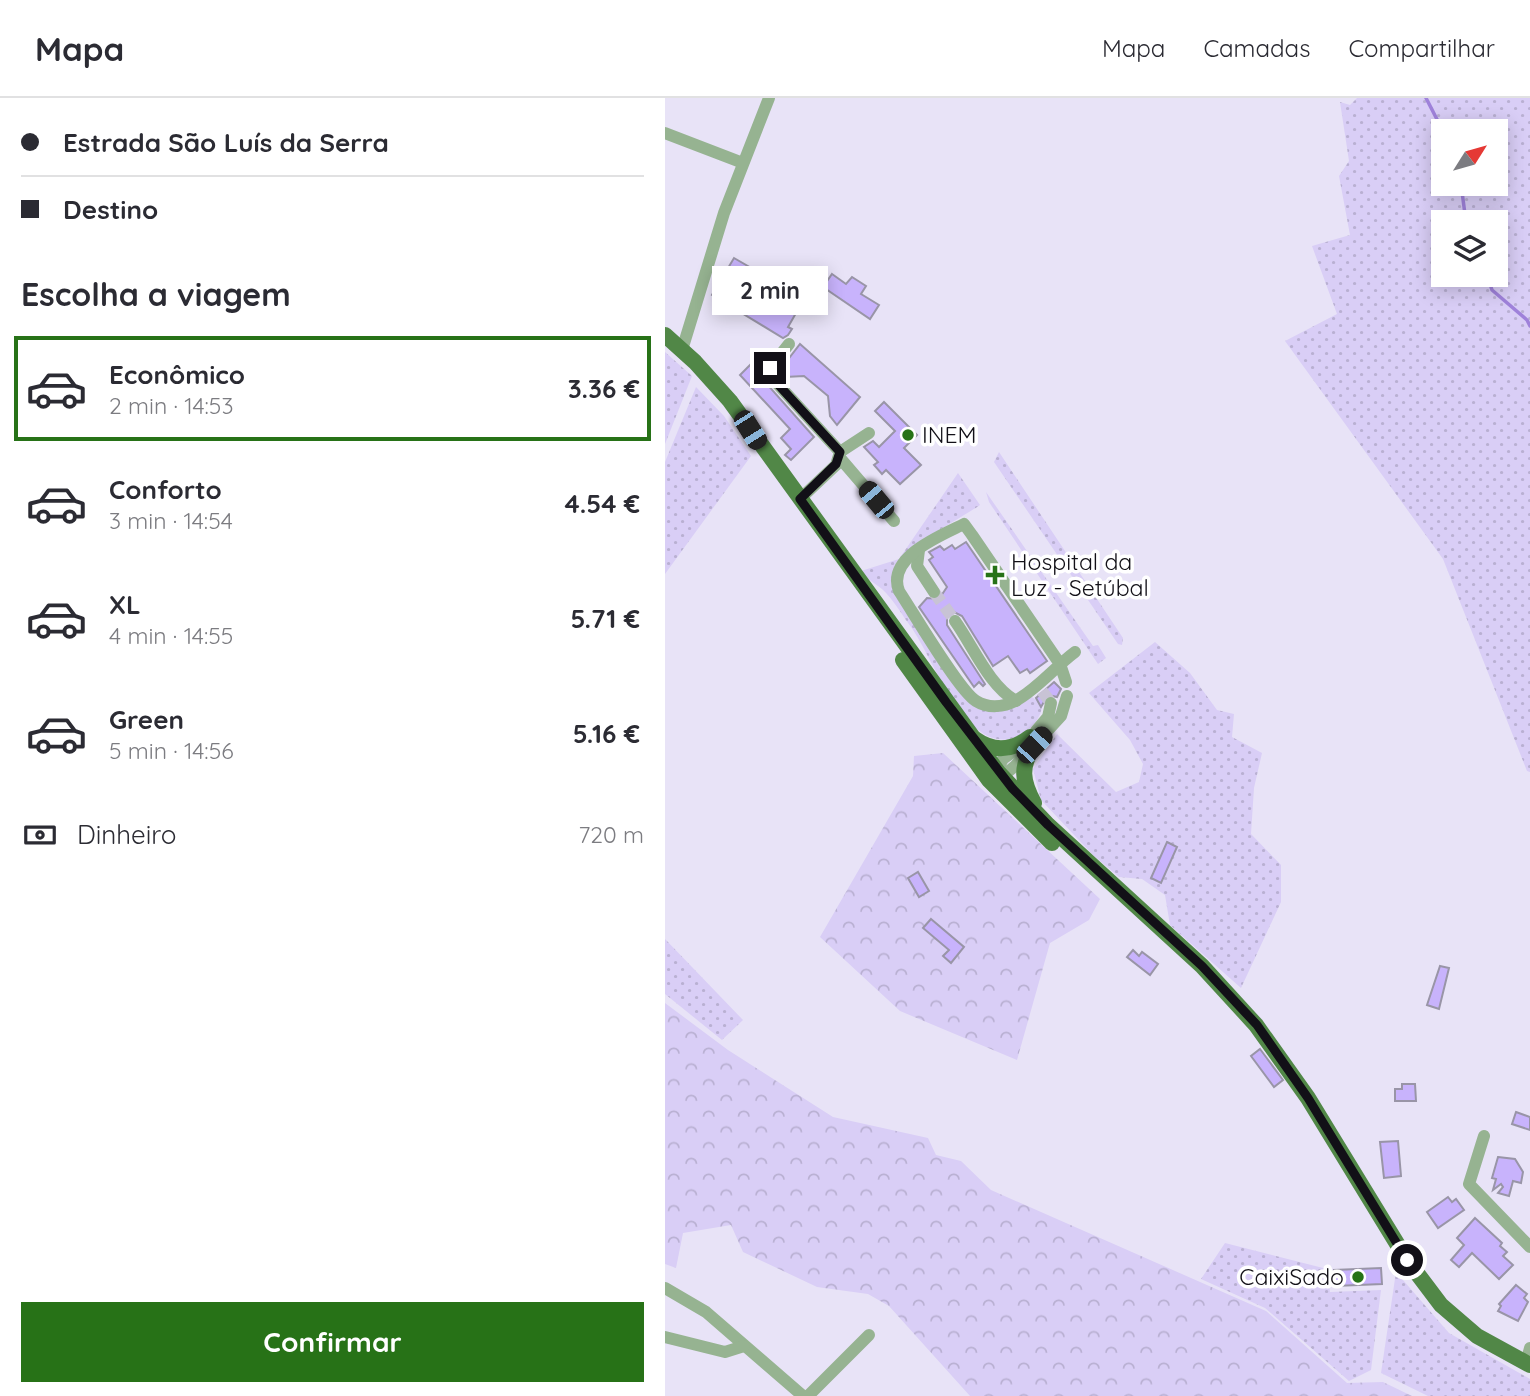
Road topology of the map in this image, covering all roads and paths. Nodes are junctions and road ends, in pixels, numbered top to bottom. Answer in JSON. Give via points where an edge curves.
{"nodes":[{"id":1,"x":769,"y":98,"type":"edge"},
{"id":2,"x":665,"y":133,"type":"edge"},
{"id":3,"x":743,"y":163,"type":"junction"},
{"id":4,"x":665,"y":335,"type":"edge"},
{"id":5,"x":789,"y":344,"type":"dead end"},
{"id":6,"x":682,"y":350,"type":"junction"},
{"id":7,"x":740,"y":413,"type":"junction"},
{"id":8,"x":869,"y":433,"type":"dead end"},
{"id":9,"x":840,"y":455,"type":"junction"},
{"id":10,"x":800,"y":499,"type":"junction"},
{"id":11,"x":894,"y":521,"type":"dead end"},
{"id":12,"x":919,"y":550,"type":"junction"},
{"id":13,"x":934,"y":592,"type":"tunnel mouth"},
{"id":14,"x":955,"y":621,"type":"tunnel mouth"},
{"id":15,"x":1075,"y":652,"type":"dead end"},
{"id":16,"x":1059,"y":664,"type":"junction"},
{"id":17,"x":1066,"y":682,"type":"dead end"},
{"id":18,"x":1067,"y":696,"type":"dead end"},
{"id":19,"x":1016,"y":701,"type":"junction"},
{"id":20,"x":1051,"y":703,"type":"dead end"},
{"id":21,"x":970,"y":735,"type":"junction"},
{"id":22,"x":1032,"y":741,"type":"junction"},
{"id":23,"x":993,"y":772,"type":"junction"},
{"id":24,"x":1059,"y":836,"type":"junction"},
{"id":25,"x":1293,"y":1075,"type":"junction"},
{"id":26,"x":1484,"y":1136,"type":"dead end"},
{"id":27,"x":1530,"y":1247,"type":"edge"},
{"id":28,"x":665,"y":1288,"type":"edge"},
{"id":29,"x":869,"y":1335,"type":"dead end"},
{"id":30,"x":665,"y":1337,"type":"edge"},
{"id":31,"x":744,"y":1346,"type":"junction"},
{"id":32,"x":1529,"y":1359,"type":"edge"},
{"id":33,"x":806,"y":1396,"type":"edge"}],
"edges":[{"from":1,"to":3,"type":"street"},
{"from":2,"to":3,"type":"street"},
{"from":3,"to":6,"type":"street"},
{"from":4,"to":6,"type":"main road"},
{"from":5,"to":9,"type":"street","via":[[770,368],[774,380]]},
{"from":6,"to":7,"type":"main road"},
{"from":7,"to":10,"type":"main road"},
{"from":7,"to":23,"type":"main road","via":[[918,683]]},
{"from":8,"to":9,"type":"street"},
{"from":9,"to":10,"type":"street"},
{"from":9,"to":11,"type":"street"},
{"from":10,"to":21,"type":"main road"},
{"from":12,"to":13,"type":"street","via":[[917,566]]},
{"from":12,"to":16,"type":"street","via":[[964,524]]},
{"from":12,"to":19,"type":"street","via":[[900,566],[899,592],[972,698],[999,707]]},
{"from":14,"to":19,"type":"street","via":[[993,679]]},
{"from":15,"to":16,"type":"street"},
{"from":16,"to":17,"type":"street"},
{"from":16,"to":19,"type":"street","via":[[1037,690]]},
{"from":18,"to":22,"type":"street","via":[[1061,716]]},
{"from":20,"to":22,"type":"street","via":[[1048,717]]},
{"from":21,"to":22,"type":"main road","via":[[996,748]]},
{"from":21,"to":23,"type":"main road"},
{"from":22,"to":23,"type":"street","via":[[1011,769]]},
{"from":22,"to":24,"type":"main road","via":[[1024,762],[1024,783]]},
{"from":23,"to":24,"type":"main road"},
{"from":23,"to":25,"type":"main road","via":[[1044,836],[1219,990]]},
{"from":24,"to":25,"type":"main road","via":[[1216,981],[1257,1025]]},
{"from":25,"to":32,"type":"main road","via":[[1423,1284],[1477,1336]]},
{"from":26,"to":27,"type":"street","via":[[1469,1184]]},
{"from":28,"to":31,"type":"street","via":[[706,1312]]},
{"from":29,"to":33,"type":"street"},
{"from":30,"to":31,"type":"street","via":[[725,1353]]},
{"from":31,"to":33,"type":"street"}]}
